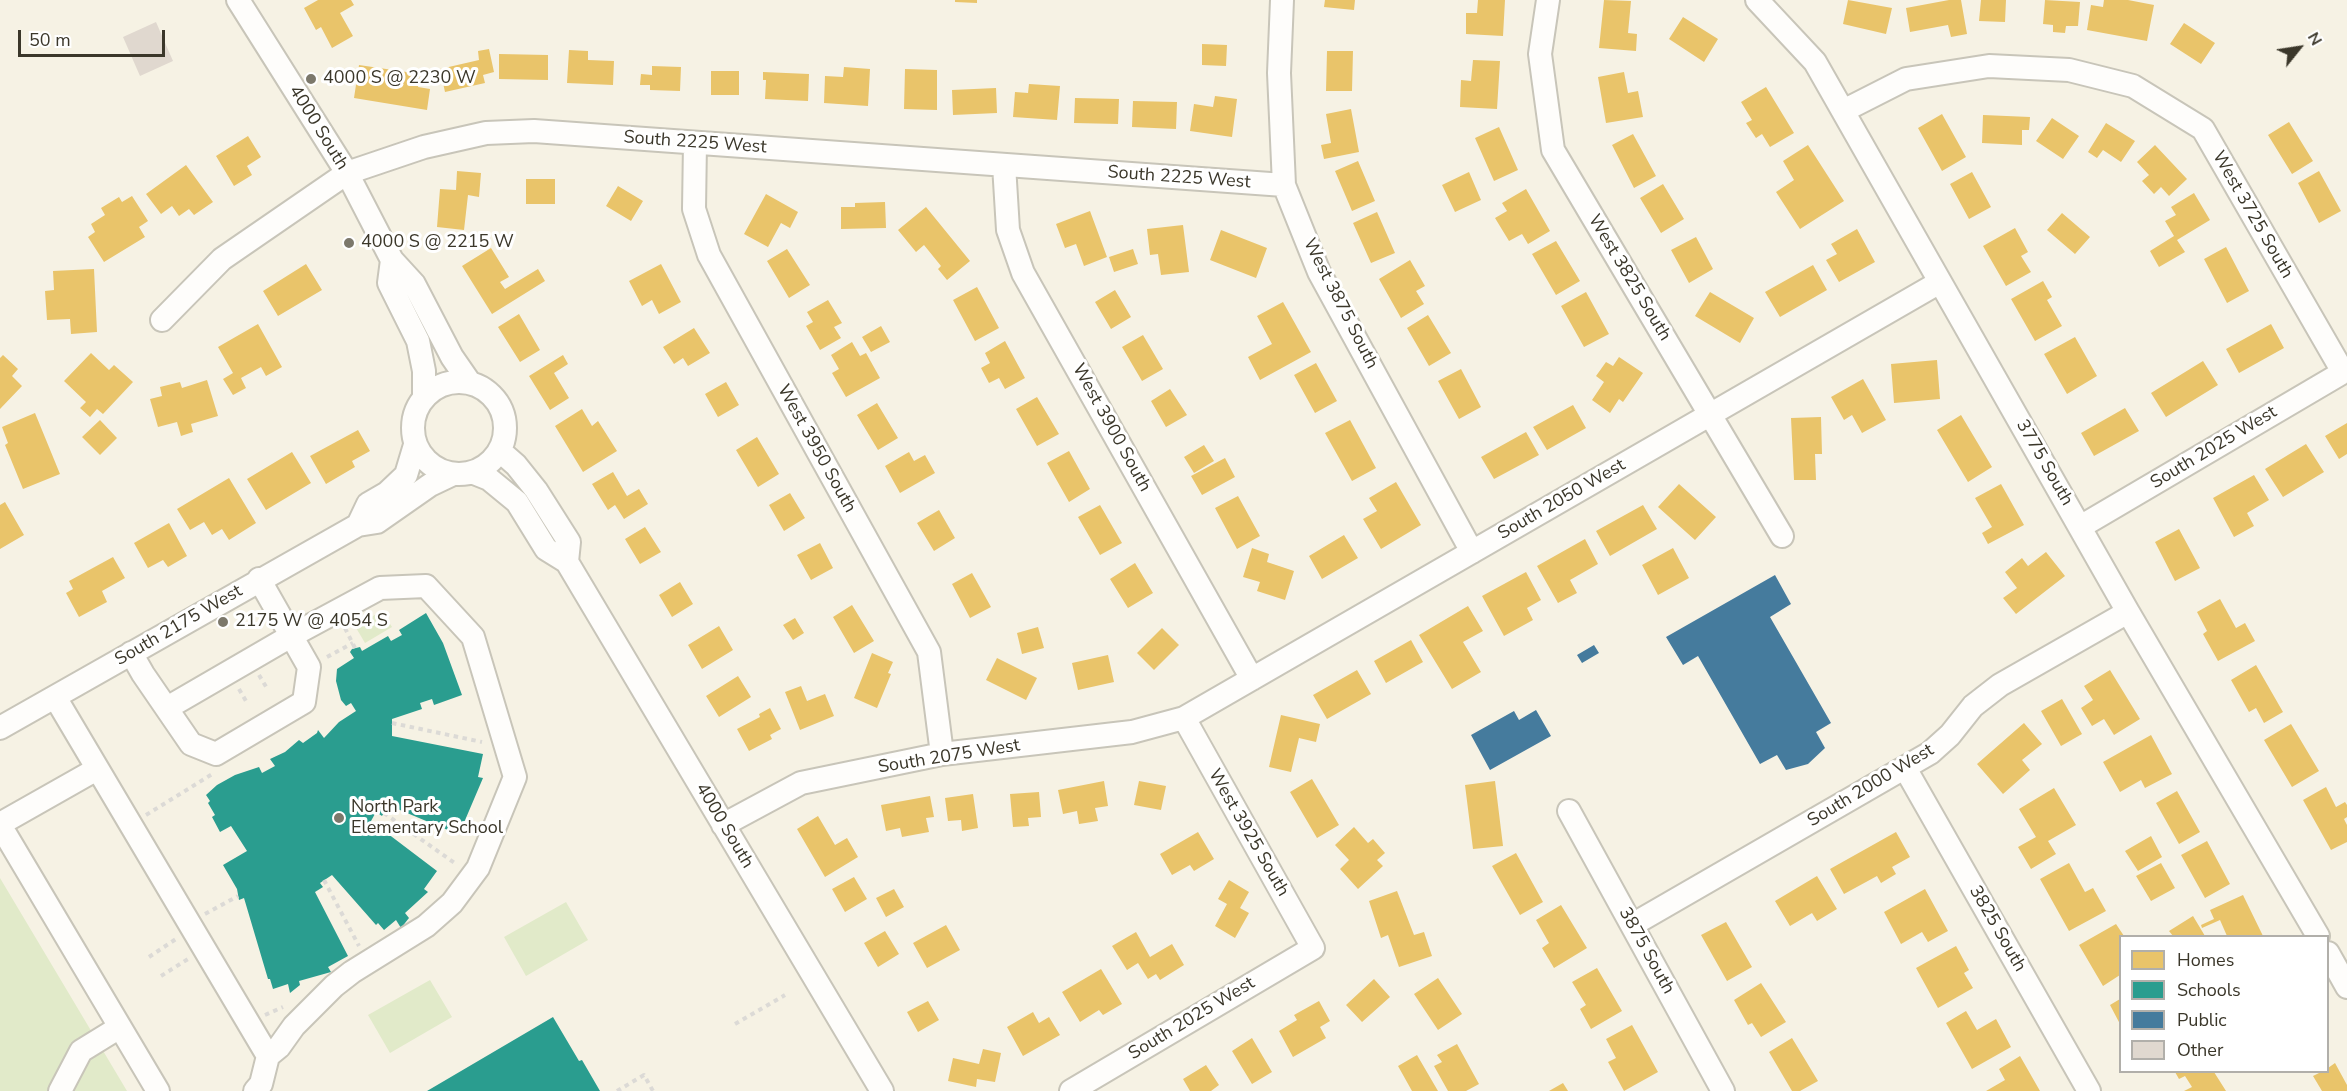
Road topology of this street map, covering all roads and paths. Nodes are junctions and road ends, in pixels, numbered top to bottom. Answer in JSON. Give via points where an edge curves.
{"nodes":[{"id":1,"x":238,"y":0,"type":"edge"},
{"id":2,"x":1282,"y":0,"type":"edge"},
{"id":3,"x":1548,"y":0,"type":"edge"},
{"id":4,"x":1757,"y":0,"type":"edge"},
{"id":5,"x":1843,"y":111,"type":"junction"},
{"id":6,"x":695,"y":143,"type":"junction"},
{"id":7,"x":1004,"y":165,"type":"junction"},
{"id":8,"x":347,"y":173,"type":"junction"},
{"id":9,"x":1284,"y":185,"type":"junction"},
{"id":10,"x":392,"y":260,"type":"junction"},
{"id":11,"x":1940,"y":282,"type":"junction"},
{"id":12,"x":162,"y":320,"type":"dead end"},
{"id":13,"x":2345,"y":371,"type":"edge"},
{"id":14,"x":470,"y":383,"type":"junction"},
{"id":15,"x":424,"y":397,"type":"junction"},
{"id":16,"x":1710,"y":415,"type":"junction"},
{"id":17,"x":415,"y":445,"type":"junction"},
{"id":18,"x":501,"y":451,"type":"junction"},
{"id":19,"x":474,"y":473,"type":"junction"},
{"id":20,"x":451,"y":475,"type":"junction"},
{"id":21,"x":358,"y":525,"type":"junction"},
{"id":22,"x":2080,"y":527,"type":"junction"},
{"id":23,"x":1782,"y":536,"type":"dead end"},
{"id":24,"x":1472,"y":552,"type":"junction"},
{"id":25,"x":567,"y":562,"type":"junction"},
{"id":26,"x":259,"y":579,"type":"junction"},
{"id":27,"x":2128,"y":612,"type":"junction"},
{"id":28,"x":343,"y":625,"type":"dead end"},
{"id":29,"x":291,"y":636,"type":"junction"},
{"id":30,"x":353,"y":643,"type":"junction"},
{"id":31,"x":355,"y":648,"type":"dead end"},
{"id":32,"x":131,"y":653,"type":"junction"},
{"id":33,"x":322,"y":660,"type":"dead end"},
{"id":34,"x":1252,"y":679,"type":"junction"},
{"id":35,"x":55,"y":697,"type":"junction"},
{"id":36,"x":167,"y":708,"type":"junction"},
{"id":37,"x":1184,"y":718,"type":"junction"},
{"id":38,"x":392,"y":723,"type":"dead end"},
{"id":39,"x":0,"y":728,"type":"edge"},
{"id":40,"x":483,"y":742,"type":"dead end"},
{"id":41,"x":942,"y":754,"type":"junction"},
{"id":42,"x":1905,"y":768,"type":"junction"},
{"id":43,"x":97,"y":769,"type":"junction"},
{"id":44,"x":220,"y":770,"type":"dead end"},
{"id":45,"x":1569,"y":811,"type":"dead end"},
{"id":46,"x":384,"y":813,"type":"dead end"},
{"id":47,"x":145,"y":816,"type":"dead end"},
{"id":48,"x":0,"y":824,"type":"edge"},
{"id":49,"x":723,"y":825,"type":"junction"},
{"id":50,"x":462,"y":868,"type":"dead end"},
{"id":51,"x":324,"y":880,"type":"dead end"},
{"id":52,"x":238,"y":896,"type":"dead end"},
{"id":53,"x":204,"y":915,"type":"dead end"},
{"id":54,"x":1632,"y":925,"type":"junction"},
{"id":55,"x":2317,"y":935,"type":"edge"},
{"id":56,"x":177,"y":938,"type":"dead end"},
{"id":57,"x":360,"y":947,"type":"dead end"},
{"id":58,"x":1313,"y":948,"type":"joint"},
{"id":59,"x":2329,"y":955,"type":"edge"},
{"id":60,"x":149,"y":957,"type":"dead end"},
{"id":61,"x":189,"y":959,"type":"dead end"},
{"id":62,"x":161,"y":976,"type":"dead end"},
{"id":63,"x":2346,"y":984,"type":"edge"},
{"id":64,"x":785,"y":995,"type":"dead end"},
{"id":65,"x":735,"y":1024,"type":"dead end"},
{"id":66,"x":120,"y":1027,"type":"junction"},
{"id":67,"x":268,"y":1056,"type":"junction"},
{"id":68,"x":60,"y":1091,"type":"edge"},
{"id":69,"x":158,"y":1091,"type":"edge"},
{"id":70,"x":255,"y":1091,"type":"edge"},
{"id":71,"x":617,"y":1091,"type":"edge"},
{"id":72,"x":653,"y":1091,"type":"edge"},
{"id":73,"x":882,"y":1091,"type":"edge"},
{"id":74,"x":1071,"y":1091,"type":"edge"},
{"id":75,"x":1723,"y":1091,"type":"edge"},
{"id":76,"x":2089,"y":1091,"type":"edge"}],
"edges":[{"from":1,"to":8,"type":"street","name":"4000 South"},
{"from":2,"to":9,"type":"street","name":"West 3875 South","via":[[1279,73]]},
{"from":3,"to":16,"type":"street","name":"West 3825 South","via":[[1540,54],[1553,150]]},
{"from":4,"to":5,"type":"street","name":"3775 South","via":[[1815,62]]},
{"from":5,"to":11,"type":"street","name":"3775 South"},
{"from":5,"to":13,"type":"street","name":"West 3725 South","via":[[1906,79],[1989,66],[2069,70],[2133,86],[2203,129]]},
{"from":6,"to":7,"type":"street","name":"South 2225 West"},
{"from":6,"to":8,"type":"street","name":"South 2225 West","via":[[534,131],[486,133],[424,147]]},
{"from":6,"to":41,"type":"street","name":"West 3950 South","via":[[694,209],[709,255],[929,652]]},
{"from":7,"to":9,"type":"street","name":"South 2225 West"},
{"from":7,"to":34,"type":"street","name":"West 3900 South","via":[[1008,230],[1023,273]]},
{"from":8,"to":10,"type":"street","name":"4000 South"},
{"from":8,"to":12,"type":"street","name":"South 2225 West","via":[[222,259]]},
{"from":9,"to":24,"type":"street","name":"West 3875 South","via":[[1319,272]]},
{"from":10,"to":14,"type":"street","name":"4000 South","via":[[414,284]]},
{"from":10,"to":15,"type":"street","name":"4000 South","via":[[389,283],[418,341]]},
{"from":11,"to":16,"type":"street","name":"South 2050 West"},
{"from":11,"to":22,"type":"street","name":"3775 South"},
{"from":13,"to":22,"type":"street","name":"South 2025 West"},
{"from":14,"to":15,"type":"street","via":[[450,381]]},
{"from":14,"to":18,"type":"street","via":[[491,394],[499,404],[506,427]]},
{"from":15,"to":17,"type":"street","via":[[413,420]]},
{"from":16,"to":23,"type":"street","name":"West 3825 South"},
{"from":16,"to":24,"type":"street","name":"South 2050 West"},
{"from":17,"to":20,"type":"street","via":[[432,466]]},
{"from":17,"to":21,"type":"street","name":"South 2175 West","via":[[406,475],[368,504]]},
{"from":18,"to":19,"type":"street"},
{"from":18,"to":25,"type":"street","name":"4000 South","via":[[536,490],[569,542]]},
{"from":19,"to":20,"type":"street"},
{"from":19,"to":25,"type":"street","name":"4000 South","via":[[489,479],[517,502],[546,549]]},
{"from":20,"to":21,"type":"street","name":"South 2175 West","via":[[377,522]]},
{"from":21,"to":26,"type":"street","name":"South 2175 West"},
{"from":22,"to":27,"type":"street","name":"3775 South"},
{"from":24,"to":34,"type":"street","name":"South 2050 West"},
{"from":25,"to":49,"type":"street","name":"4000 South"},
{"from":26,"to":29,"type":"street"},
{"from":26,"to":32,"type":"street","name":"South 2175 West"},
{"from":27,"to":42,"type":"street","name":"South 2000 West","via":[[2000,685],[1973,706],[1930,753]]},
{"from":27,"to":55,"type":"street","name":"3775 South"},
{"from":28,"to":30,"type":"path"},
{"from":29,"to":36,"type":"street"},
{"from":29,"to":36,"type":"street","via":[[309,666],[303,702],[216,754],[191,744]]},
{"from":29,"to":67,"type":"street","via":[[380,588],[426,586],[473,637],[516,777],[478,868],[452,903],[426,927],[333,986]]},
{"from":30,"to":31,"type":"path"},
{"from":30,"to":33,"type":"path"},
{"from":32,"to":35,"type":"street","name":"South 2175 West"},
{"from":32,"to":36,"type":"street"},
{"from":34,"to":37,"type":"street","name":"South 2050 West"},
{"from":35,"to":39,"type":"street","name":"South 2175 West"},
{"from":35,"to":43,"type":"street"},
{"from":37,"to":41,"type":"street","name":"South 2075 West","via":[[1132,732]]},
{"from":37,"to":58,"type":"street","name":"West 3925 South"},
{"from":38,"to":40,"type":"path"},
{"from":41,"to":49,"type":"street","name":"South 2075 West","via":[[801,783]]},
{"from":42,"to":54,"type":"street","name":"South 2000 West"},
{"from":42,"to":76,"type":"street","name":"3825 South"},
{"from":43,"to":48,"type":"street"},
{"from":43,"to":67,"type":"street"},
{"from":44,"to":47,"type":"path"},
{"from":45,"to":54,"type":"street","name":"3875 South"},
{"from":46,"to":50,"type":"path"},
{"from":48,"to":66,"type":"street"},
{"from":49,"to":73,"type":"street","name":"4000 South"},
{"from":51,"to":57,"type":"path"},
{"from":52,"to":53,"type":"path"},
{"from":54,"to":75,"type":"street","name":"3875 South"},
{"from":56,"to":60,"type":"path"},
{"from":58,"to":74,"type":"street","name":"South 2025 West"},
{"from":59,"to":63,"type":"street"},
{"from":61,"to":62,"type":"path"},
{"from":64,"to":65,"type":"path"},
{"from":66,"to":68,"type":"street","via":[[81,1052]]},
{"from":66,"to":69,"type":"street"},
{"from":67,"to":70,"type":"street","via":[[261,1084]]},
{"from":71,"to":72,"type":"path","via":[[644,1075]]}]}
